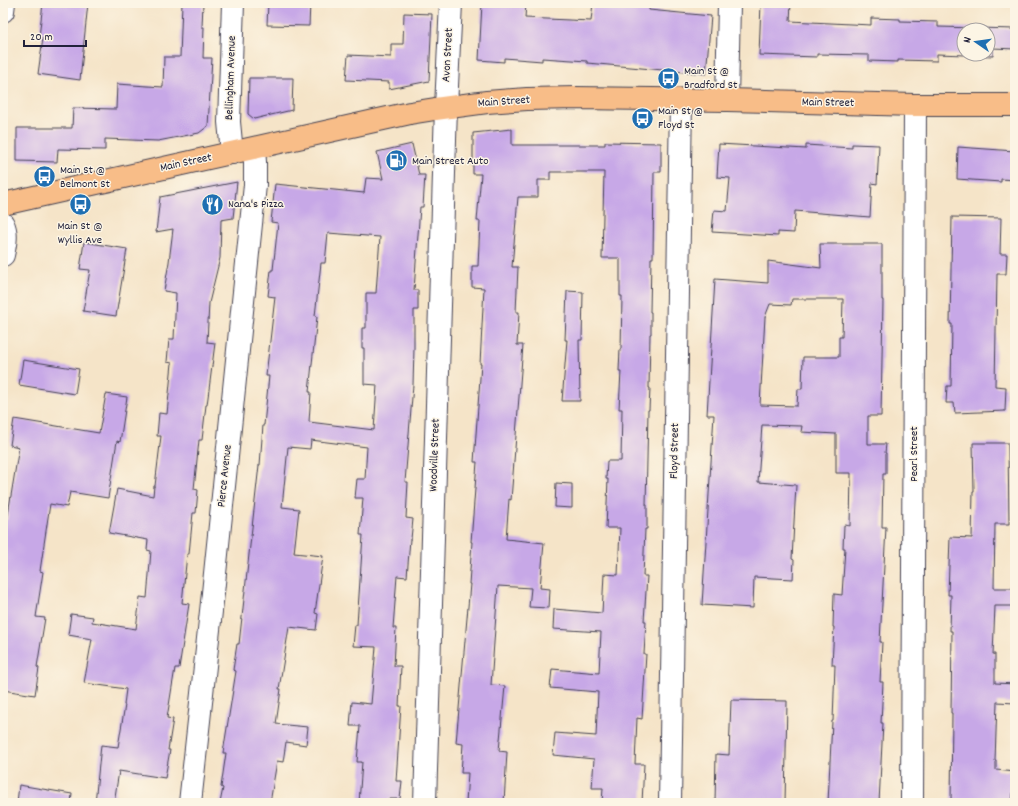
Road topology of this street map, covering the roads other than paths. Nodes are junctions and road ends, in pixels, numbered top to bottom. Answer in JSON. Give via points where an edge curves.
{"nodes":[{"id":1,"x":4,"y":3,"type":"edge"},
{"id":2,"x":233,"y":3,"type":"edge"},
{"id":3,"x":450,"y":3,"type":"edge"},
{"id":4,"x":729,"y":3,"type":"edge"},
{"id":5,"x":3,"y":11,"type":"edge"},
{"id":6,"x":681,"y":100,"type":"junction"},
{"id":7,"x":727,"y":100,"type":"junction"},
{"id":8,"x":915,"y":105,"type":"junction"},
{"id":9,"x":1015,"y":105,"type":"edge"},
{"id":10,"x":446,"y":107,"type":"junction"},
{"id":11,"x":254,"y":148,"type":"junction"},
{"id":12,"x":232,"y":153,"type":"junction"},
{"id":13,"x":3,"y":204,"type":"edge"},
{"id":14,"x":3,"y":224,"type":"edge"},
{"id":15,"x":3,"y":255,"type":"edge"},
{"id":16,"x":190,"y":803,"type":"edge"},
{"id":17,"x":425,"y":803,"type":"edge"},
{"id":18,"x":670,"y":803,"type":"edge"},
{"id":19,"x":912,"y":803,"type":"edge"}],
"edges":[{"from":1,"to":5,"type":"street"},
{"from":2,"to":12,"type":"street","name":"Bellingham Avenue","via":[[229,122]]},
{"from":3,"to":10,"type":"street","name":"Avon Street"},
{"from":4,"to":7,"type":"street"},
{"from":6,"to":7,"type":"main road","name":"Main Street"},
{"from":6,"to":10,"type":"main road","name":"Main Street","via":[[584,98],[487,102]]},
{"from":6,"to":18,"type":"street","name":"Floyd Street"},
{"from":7,"to":8,"type":"main road","name":"Main Street"},
{"from":8,"to":9,"type":"main road","name":"Main Street"},
{"from":8,"to":19,"type":"street","name":"Pearl Street"},
{"from":10,"to":11,"type":"main road","name":"Main Street"},
{"from":10,"to":17,"type":"street","name":"Woodville Street"},
{"from":11,"to":12,"type":"main road","name":"Main Street"},
{"from":11,"to":16,"type":"street","name":"Pierce Avenue","via":[[255,186]]},
{"from":12,"to":13,"type":"main road","name":"Main Street"},
{"from":14,"to":15,"type":"street","via":[[6,228]]}]}
